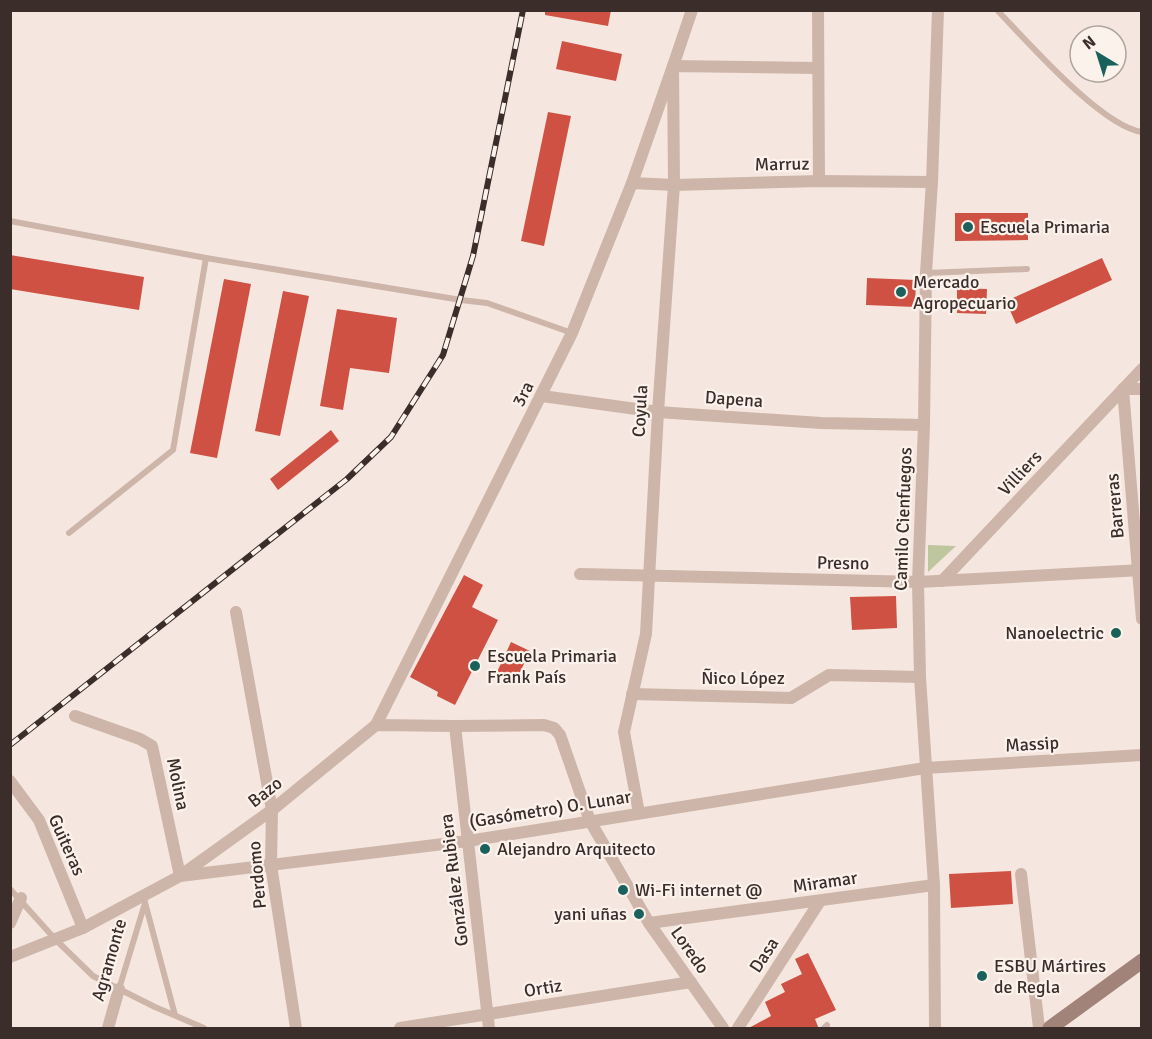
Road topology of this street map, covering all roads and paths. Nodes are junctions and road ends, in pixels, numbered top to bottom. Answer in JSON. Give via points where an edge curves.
{"nodes":[{"id":1,"x":692,"y":10,"type":"edge"},
{"id":2,"x":818,"y":10,"type":"edge"},
{"id":3,"x":938,"y":10,"type":"edge"},
{"id":4,"x":997,"y":10,"type":"edge"},
{"id":5,"x":673,"y":66,"type":"junction"},
{"id":6,"x":818,"y":68,"type":"junction"},
{"id":7,"x":1142,"y":132,"type":"edge"},
{"id":8,"x":819,"y":181,"type":"junction"},
{"id":9,"x":632,"y":183,"type":"junction"},
{"id":10,"x":932,"y":183,"type":"junction"},
{"id":11,"x":674,"y":185,"type":"junction"},
{"id":12,"x":10,"y":220,"type":"edge"},
{"id":13,"x":206,"y":258,"type":"junction"},
{"id":14,"x":1027,"y":269,"type":"dead end"},
{"id":15,"x":926,"y":273,"type":"junction"},
{"id":16,"x":572,"y":333,"type":"junction"},
{"id":17,"x":1142,"y":369,"type":"edge"},
{"id":18,"x":1123,"y":389,"type":"junction"},
{"id":19,"x":1142,"y":389,"type":"edge"},
{"id":20,"x":542,"y":396,"type":"junction"},
{"id":21,"x":658,"y":412,"type":"junction"},
{"id":22,"x":924,"y":425,"type":"junction"},
{"id":23,"x":69,"y":533,"type":"dead end"},
{"id":24,"x":1140,"y":570,"type":"edge"},
{"id":25,"x":580,"y":574,"type":"dead end"},
{"id":26,"x":650,"y":576,"type":"junction"},
{"id":27,"x":918,"y":582,"type":"junction"},
{"id":28,"x":942,"y":582,"type":"junction"},
{"id":29,"x":236,"y":612,"type":"dead end"},
{"id":30,"x":1142,"y":619,"type":"edge"},
{"id":31,"x":920,"y":676,"type":"junction"},
{"id":32,"x":632,"y":694,"type":"junction"},
{"id":33,"x":75,"y":716,"type":"dead end"},
{"id":34,"x":376,"y":725,"type":"junction"},
{"id":35,"x":455,"y":726,"type":"junction"},
{"id":36,"x":1142,"y":755,"type":"edge"},
{"id":37,"x":925,"y":768,"type":"junction"},
{"id":38,"x":10,"y":781,"type":"edge"},
{"id":39,"x":272,"y":810,"type":"junction"},
{"id":40,"x":639,"y":813,"type":"junction"},
{"id":41,"x":590,"y":821,"type":"junction"},
{"id":42,"x":468,"y":841,"type":"junction"},
{"id":43,"x":272,"y":865,"type":"junction"},
{"id":44,"x":1021,"y":874,"type":"dead end"},
{"id":45,"x":180,"y":876,"type":"junction"},
{"id":46,"x":934,"y":885,"type":"junction"},
{"id":47,"x":10,"y":889,"type":"edge"},
{"id":48,"x":21,"y":898,"type":"junction"},
{"id":49,"x":144,"y":899,"type":"junction"},
{"id":50,"x":820,"y":902,"type":"junction"},
{"id":51,"x":10,"y":923,"type":"edge"},
{"id":52,"x":649,"y":923,"type":"junction"},
{"id":53,"x":83,"y":928,"type":"junction"},
{"id":54,"x":55,"y":939,"type":"junction"},
{"id":55,"x":10,"y":957,"type":"edge"},
{"id":56,"x":1142,"y":961,"type":"edge"},
{"id":57,"x":690,"y":982,"type":"junction"},
{"id":58,"x":119,"y":989,"type":"junction"},
{"id":59,"x":176,"y":1015,"type":"junction"},
{"id":60,"x":488,"y":1015,"type":"junction"},
{"id":61,"x":108,"y":1029,"type":"edge"},
{"id":62,"x":204,"y":1029,"type":"edge"},
{"id":63,"x":296,"y":1029,"type":"edge"},
{"id":64,"x":400,"y":1029,"type":"edge"},
{"id":65,"x":489,"y":1029,"type":"edge"},
{"id":66,"x":723,"y":1029,"type":"edge"},
{"id":67,"x":738,"y":1029,"type":"edge"},
{"id":68,"x":935,"y":1029,"type":"edge"},
{"id":69,"x":1039,"y":1029,"type":"edge"},
{"id":70,"x":1050,"y":1029,"type":"edge"}],
"edges":[{"from":1,"to":5,"type":"street","name":"Coyula"},
{"from":2,"to":6,"type":"street"},
{"from":3,"to":10,"type":"street","name":"Camilo Cienfuegos"},
{"from":4,"to":7,"type":"lane","via":[[1108,118],[1131,131]]},
{"from":5,"to":6,"type":"street"},
{"from":5,"to":9,"type":"street","name":"3ra"},
{"from":5,"to":11,"type":"street","name":"Coyula"},
{"from":6,"to":8,"type":"street"},
{"from":8,"to":10,"type":"street","name":"Marruz"},
{"from":8,"to":11,"type":"street","name":"Marruz"},
{"from":9,"to":11,"type":"street","name":"Marruz"},
{"from":9,"to":16,"type":"street","name":"3ra"},
{"from":10,"to":15,"type":"street","name":"Camilo Cienfuegos"},
{"from":11,"to":21,"type":"street","name":"Coyula"},
{"from":12,"to":13,"type":"lane"},
{"from":13,"to":16,"type":"lane","via":[[487,303]]},
{"from":13,"to":23,"type":"lane","via":[[172,450]]},
{"from":14,"to":15,"type":"lane"},
{"from":15,"to":22,"type":"street","name":"Camilo Cienfuegos"},
{"from":16,"to":20,"type":"street","name":"3ra"},
{"from":17,"to":18,"type":"street","name":"Villiers"},
{"from":18,"to":19,"type":"street"},
{"from":18,"to":24,"type":"street","name":"Barreras"},
{"from":18,"to":28,"type":"street","name":"Villiers"},
{"from":20,"to":21,"type":"street","name":"Dapena"},
{"from":20,"to":34,"type":"street","name":"3ra"},
{"from":21,"to":22,"type":"street","name":"Dapena","via":[[821,423]]},
{"from":21,"to":26,"type":"street","name":"Coyula"},
{"from":22,"to":27,"type":"street","name":"Camilo Cienfuegos"},
{"from":24,"to":28,"type":"street","name":"Presno"},
{"from":24,"to":30,"type":"street","name":"Barreras"},
{"from":25,"to":26,"type":"street","name":"Presno"},
{"from":26,"to":27,"type":"street","name":"Presno"},
{"from":26,"to":32,"type":"street","name":"Coyula","via":[[646,634]]},
{"from":27,"to":28,"type":"street","name":"Presno"},
{"from":27,"to":31,"type":"street","name":"Camilo Cienfuegos"},
{"from":29,"to":39,"type":"street","name":"Perdomo"},
{"from":31,"to":32,"type":"street","name":"Ñico López","via":[[829,675],[791,698]]},
{"from":31,"to":37,"type":"street","name":"Camilo Cienfuegos"},
{"from":32,"to":40,"type":"street","name":"Coyula","via":[[624,732]]},
{"from":33,"to":45,"type":"street","name":"Molina","via":[[152,746]]},
{"from":34,"to":35,"type":"street"},
{"from":34,"to":39,"type":"street","name":"Bazo"},
{"from":35,"to":41,"type":"street","name":"Loredo","via":[[554,728],[560,735]]},
{"from":35,"to":42,"type":"street","name":"González Rubiera"},
{"from":36,"to":37,"type":"street","name":"Massip"},
{"from":37,"to":40,"type":"street","name":"(Gasómetro) O. Lunar"},
{"from":37,"to":46,"type":"street","name":"Camilo Cienfuegos"},
{"from":38,"to":53,"type":"street","name":"Guiteras","via":[[39,820]]},
{"from":39,"to":43,"type":"street","name":"Perdomo"},
{"from":39,"to":45,"type":"street","name":"Bazo"},
{"from":40,"to":41,"type":"street","name":"(Gasómetro) O. Lunar"},
{"from":41,"to":42,"type":"street","name":"(Gasómetro) O. Lunar"},
{"from":41,"to":52,"type":"street","name":"Loredo"},
{"from":42,"to":43,"type":"street","name":"(Gasómetro) O. Lunar"},
{"from":42,"to":60,"type":"street","name":"González Rubiera"},
{"from":43,"to":45,"type":"street","name":"(Gasómetro) O. Lunar"},
{"from":43,"to":63,"type":"street","name":"Perdomo"},
{"from":44,"to":69,"type":"street"},
{"from":45,"to":49,"type":"street","name":"Bazo"},
{"from":46,"to":50,"type":"street","name":"Miramar"},
{"from":46,"to":68,"type":"street","name":"Camilo Cienfuegos"},
{"from":47,"to":48,"type":"lane"},
{"from":48,"to":51,"type":"street"},
{"from":48,"to":54,"type":"lane"},
{"from":49,"to":53,"type":"street","name":"Bazo"},
{"from":49,"to":58,"type":"lane","name":"Agramonte"},
{"from":49,"to":59,"type":"lane"},
{"from":50,"to":52,"type":"street","name":"Miramar"},
{"from":50,"to":67,"type":"street","name":"Dasa"},
{"from":52,"to":57,"type":"street","name":"Loredo"},
{"from":53,"to":54,"type":"street","name":"Bazo"},
{"from":54,"to":55,"type":"street","name":"Bazo"},
{"from":54,"to":58,"type":"lane","via":[[93,976]]},
{"from":56,"to":70,"type":"main road"},
{"from":57,"to":60,"type":"street","name":"Ortiz"},
{"from":57,"to":66,"type":"street","name":"Loredo"},
{"from":58,"to":59,"type":"lane"},
{"from":58,"to":61,"type":"street","name":"Agramonte"},
{"from":59,"to":62,"type":"lane"},
{"from":60,"to":64,"type":"street","name":"Ortiz"},
{"from":60,"to":65,"type":"street","name":"González Rubiera"}]}
